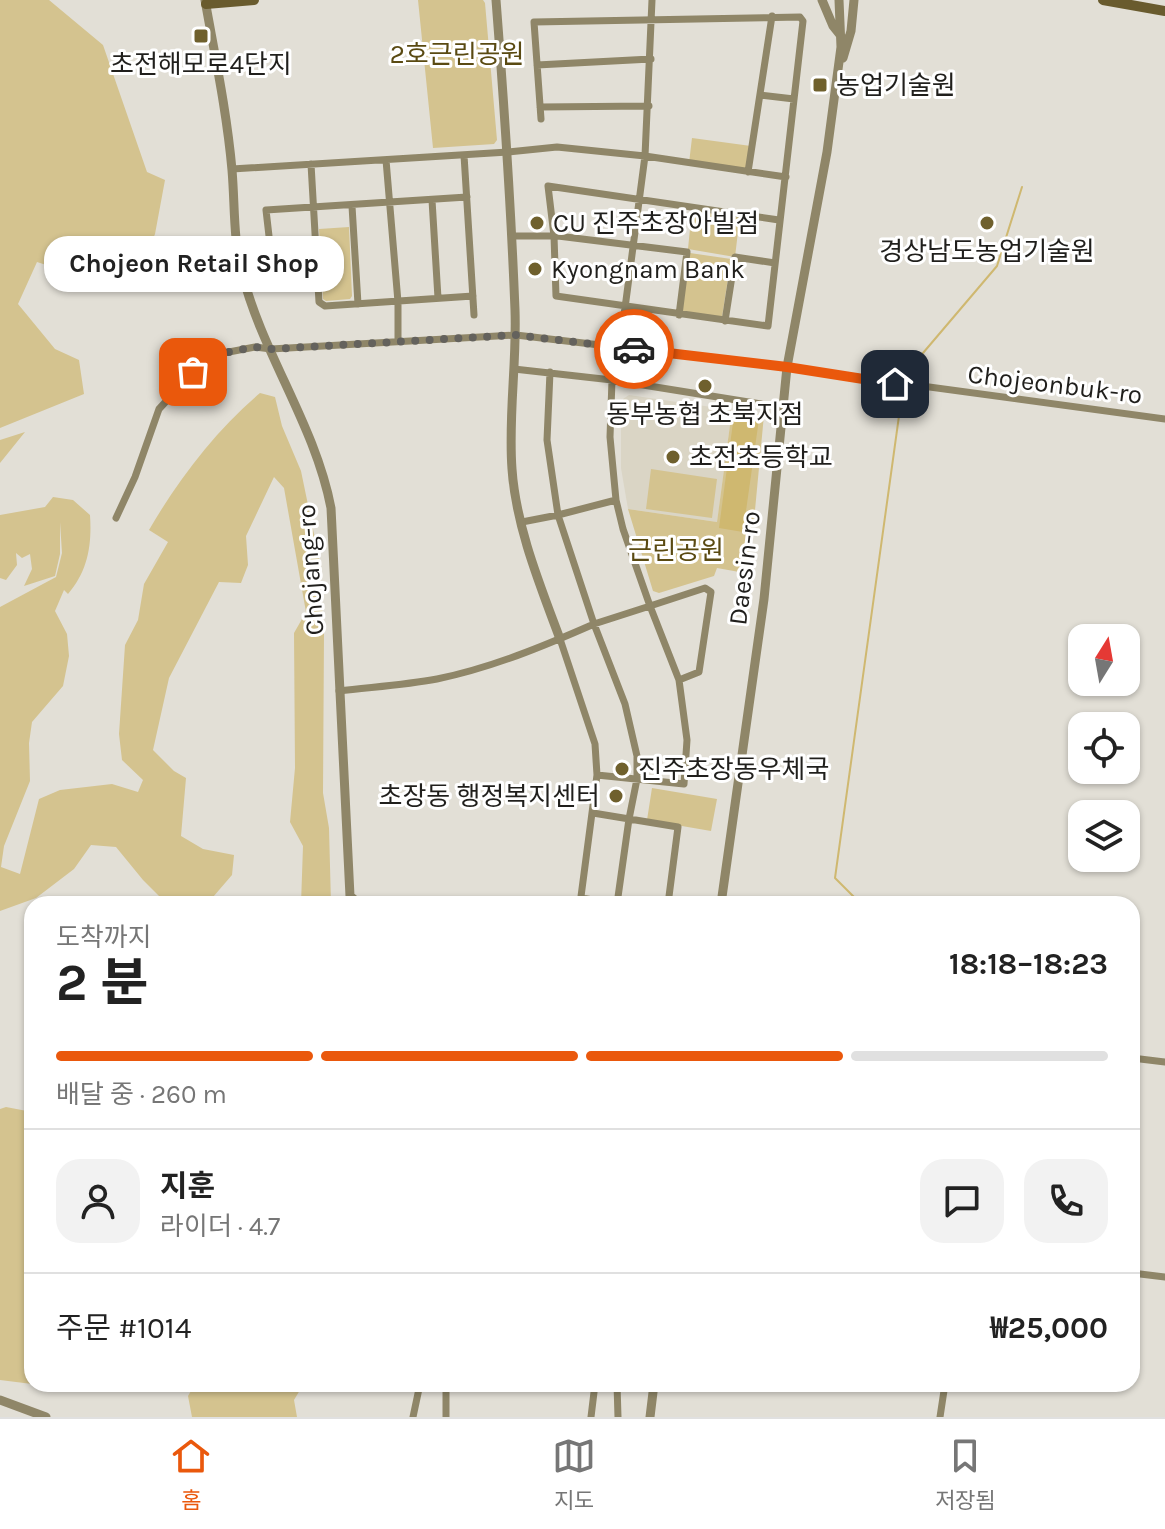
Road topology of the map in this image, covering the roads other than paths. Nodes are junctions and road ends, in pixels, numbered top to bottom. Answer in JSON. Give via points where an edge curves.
{"nodes":[{"id":1,"x":254,"y":0,"type":"edge"},
{"id":2,"x":496,"y":0,"type":"edge"},
{"id":3,"x":652,"y":0,"type":"edge"},
{"id":4,"x":822,"y":0,"type":"edge"},
{"id":5,"x":839,"y":0,"type":"edge"},
{"id":6,"x":854,"y":0,"type":"edge"},
{"id":7,"x":1103,"y":0,"type":"edge"},
{"id":8,"x":206,"y":2,"type":"edge"},
{"id":9,"x":1165,"y":11,"type":"edge"},
{"id":10,"x":772,"y":16,"type":"junction"},
{"id":11,"x":653,"y":18,"type":"junction"},
{"id":12,"x":841,"y":36,"type":"junction"},
{"id":13,"x":651,"y":59,"type":"junction"},
{"id":14,"x":537,"y":65,"type":"junction"},
{"id":15,"x":838,"y":68,"type":"junction"},
{"id":16,"x":760,"y":95,"type":"junction"},
{"id":17,"x":794,"y":99,"type":"junction"},
{"id":18,"x":649,"y":106,"type":"junction"},
{"id":19,"x":540,"y":107,"type":"junction"},
{"id":20,"x":541,"y":119,"type":"dead end"},
{"id":21,"x":508,"y":152,"type":"junction"},
{"id":22,"x":464,"y":155,"type":"junction"},
{"id":23,"x":645,"y":156,"type":"junction"},
{"id":24,"x":386,"y":160,"type":"junction"},
{"id":25,"x":311,"y":164,"type":"junction"},
{"id":26,"x":232,"y":169,"type":"junction"},
{"id":27,"x":748,"y":172,"type":"junction"},
{"id":28,"x":786,"y":177,"type":"junction"},
{"id":29,"x":467,"y":197,"type":"junction"},
{"id":30,"x":432,"y":200,"type":"junction"},
{"id":31,"x":639,"y":200,"type":"junction"},
{"id":32,"x":389,"y":203,"type":"junction"},
{"id":33,"x":352,"y":206,"type":"junction"},
{"id":34,"x":314,"y":209,"type":"junction"},
{"id":35,"x":779,"y":220,"type":"junction"},
{"id":36,"x":512,"y":236,"type":"junction"},
{"id":37,"x":554,"y":236,"type":"junction"},
{"id":38,"x":632,"y":244,"type":"junction"},
{"id":39,"x":775,"y":263,"type":"junction"},
{"id":40,"x":318,"y":285,"type":"junction"},
{"id":41,"x":473,"y":296,"type":"junction"},
{"id":42,"x":438,"y":298,"type":"junction"},
{"id":43,"x":398,"y":302,"type":"junction"},
{"id":44,"x":358,"y":304,"type":"junction"},
{"id":45,"x":625,"y":308,"type":"junction"},
{"id":46,"x":474,"y":315,"type":"dead end"},
{"id":47,"x":679,"y":315,"type":"junction"},
{"id":48,"x":725,"y":321,"type":"junction"},
{"id":49,"x":516,"y":335,"type":"junction"},
{"id":50,"x":398,"y":341,"type":"junction"},
{"id":51,"x":619,"y":347,"type":"junction"},
{"id":52,"x":271,"y":349,"type":"junction"},
{"id":53,"x":787,"y":367,"type":"junction"},
{"id":54,"x":514,"y":369,"type":"junction"},
{"id":55,"x":550,"y":372,"type":"junction"},
{"id":56,"x":612,"y":380,"type":"junction"},
{"id":57,"x":761,"y":404,"type":"dead end"},
{"id":58,"x":1165,"y":419,"type":"edge"},
{"id":59,"x":616,"y":500,"type":"junction"},
{"id":60,"x":558,"y":515,"type":"junction"},
{"id":61,"x":116,"y":518,"type":"dead end"},
{"id":62,"x":522,"y":522,"type":"junction"},
{"id":63,"x":650,"y":606,"type":"junction"},
{"id":64,"x":594,"y":624,"type":"junction"},
{"id":65,"x":560,"y":639,"type":"junction"},
{"id":66,"x":679,"y":680,"type":"junction"},
{"id":67,"x":339,"y":691,"type":"junction"},
{"id":68,"x":597,"y":775,"type":"junction"},
{"id":69,"x":637,"y":779,"type":"junction"},
{"id":70,"x":593,"y":813,"type":"junction"},
{"id":71,"x":629,"y":819,"type":"junction"},
{"id":72,"x":350,"y":896,"type":"edge"},
{"id":73,"x":581,"y":896,"type":"edge"},
{"id":74,"x":618,"y":896,"type":"edge"},
{"id":75,"x":669,"y":896,"type":"edge"},
{"id":76,"x":722,"y":896,"type":"edge"},
{"id":77,"x":1140,"y":1059,"type":"edge"},
{"id":78,"x":1165,"y":1062,"type":"edge"},
{"id":79,"x":1140,"y":1274,"type":"edge"},
{"id":80,"x":1165,"y":1277,"type":"edge"},
{"id":81,"x":418,"y":1392,"type":"edge"},
{"id":82,"x":446,"y":1392,"type":"edge"},
{"id":83,"x":594,"y":1392,"type":"edge"},
{"id":84,"x":617,"y":1392,"type":"edge"},
{"id":85,"x":653,"y":1392,"type":"edge"},
{"id":86,"x":944,"y":1392,"type":"edge"},
{"id":87,"x":0,"y":1400,"type":"edge"},
{"id":88,"x":46,"y":1417,"type":"edge"},
{"id":89,"x":413,"y":1417,"type":"edge"},
{"id":90,"x":446,"y":1417,"type":"edge"},
{"id":91,"x":591,"y":1417,"type":"edge"},
{"id":92,"x":618,"y":1417,"type":"edge"},
{"id":93,"x":650,"y":1417,"type":"edge"},
{"id":94,"x":940,"y":1417,"type":"edge"}],
"edges":[{"from":1,"to":8,"type":"main road"},
{"from":2,"to":21,"type":"street"},
{"from":3,"to":11,"type":"street"},
{"from":4,"to":12,"type":"street"},
{"from":5,"to":12,"type":"street","name":"Daesin-ro"},
{"from":6,"to":15,"type":"street","via":[[847,51]]},
{"from":7,"to":9,"type":"main road"},
{"from":8,"to":26,"type":"street","name":"Chojang-ro"},
{"from":10,"to":11,"type":"street"},
{"from":10,"to":16,"type":"street"},
{"from":10,"to":17,"type":"street","via":[[793,15],[803,21]]},
{"from":11,"to":13,"type":"street"},
{"from":11,"to":14,"type":"street","via":[[534,22]]},
{"from":12,"to":15,"type":"street","name":"Daesin-ro"},
{"from":13,"to":14,"type":"street"},
{"from":13,"to":18,"type":"street"},
{"from":14,"to":19,"type":"street"},
{"from":15,"to":53,"type":"street","name":"Daesin-ro"},
{"from":16,"to":17,"type":"street"},
{"from":16,"to":27,"type":"street"},
{"from":17,"to":28,"type":"street"},
{"from":18,"to":19,"type":"street"},
{"from":18,"to":23,"type":"street"},
{"from":19,"to":20,"type":"street"},
{"from":21,"to":22,"type":"street"},
{"from":21,"to":23,"type":"street","via":[[546,147]]},
{"from":21,"to":36,"type":"street"},
{"from":22,"to":24,"type":"street"},
{"from":22,"to":29,"type":"street"},
{"from":23,"to":27,"type":"street"},
{"from":23,"to":31,"type":"street"},
{"from":24,"to":25,"type":"street"},
{"from":24,"to":32,"type":"street"},
{"from":25,"to":26,"type":"street"},
{"from":25,"to":34,"type":"street"},
{"from":26,"to":52,"type":"street","name":"Chojang-ro","via":[[241,273]]},
{"from":27,"to":28,"type":"street"},
{"from":28,"to":35,"type":"street"},
{"from":29,"to":30,"type":"street"},
{"from":29,"to":41,"type":"street"},
{"from":30,"to":32,"type":"street"},
{"from":30,"to":42,"type":"street"},
{"from":31,"to":35,"type":"street"},
{"from":31,"to":37,"type":"street","via":[[548,186]]},
{"from":31,"to":38,"type":"street"},
{"from":32,"to":33,"type":"street"},
{"from":32,"to":43,"type":"street"},
{"from":33,"to":34,"type":"street"},
{"from":33,"to":44,"type":"street"},
{"from":34,"to":40,"type":"street"},
{"from":34,"to":40,"type":"street","via":[[266,210],[265,217],[279,284]]},
{"from":35,"to":39,"type":"street"},
{"from":36,"to":37,"type":"street"},
{"from":36,"to":49,"type":"street"},
{"from":37,"to":38,"type":"street"},
{"from":37,"to":45,"type":"street","via":[[556,296]]},
{"from":38,"to":45,"type":"street"},
{"from":38,"to":47,"type":"street","via":[[687,252]]},
{"from":39,"to":48,"type":"street","via":[[735,257]]},
{"from":39,"to":48,"type":"street","via":[[768,326]]},
{"from":40,"to":44,"type":"street","via":[[319,302],[325,306]]},
{"from":41,"to":42,"type":"street"},
{"from":41,"to":46,"type":"street"},
{"from":42,"to":43,"type":"street"},
{"from":43,"to":44,"type":"street"},
{"from":43,"to":50,"type":"street"},
{"from":45,"to":47,"type":"street"},
{"from":45,"to":51,"type":"street"},
{"from":47,"to":48,"type":"street"},
{"from":49,"to":50,"type":"street","name":"Chojeonbuk-ro"},
{"from":49,"to":51,"type":"street","name":"Chojeonbuk-ro"},
{"from":49,"to":54,"type":"street"},
{"from":50,"to":52,"type":"street","name":"Chojeonbuk-ro"},
{"from":51,"to":53,"type":"street","name":"Chojeonbuk-ro"},
{"from":51,"to":56,"type":"street"},
{"from":52,"to":61,"type":"street","name":"Chojeonbuk-ro","via":[[208,356],[159,409]]},
{"from":52,"to":67,"type":"street","name":"Chojang-ro","via":[[325,480],[331,508]]},
{"from":53,"to":58,"type":"street","name":"Chojeonbuk-ro"},
{"from":53,"to":76,"type":"street","name":"Daesin-ro","via":[[764,599]]},
{"from":54,"to":55,"type":"street"},
{"from":54,"to":62,"type":"street","via":[[512,472]]},
{"from":55,"to":56,"type":"street"},
{"from":55,"to":60,"type":"street","via":[[547,440]]},
{"from":56,"to":57,"type":"street"},
{"from":56,"to":59,"type":"street"},
{"from":59,"to":60,"type":"street"},
{"from":59,"to":63,"type":"street"},
{"from":60,"to":62,"type":"street"},
{"from":60,"to":64,"type":"street"},
{"from":62,"to":65,"type":"street"},
{"from":63,"to":64,"type":"street"},
{"from":63,"to":66,"type":"street"},
{"from":63,"to":66,"type":"street","via":[[705,588],[711,592],[699,672]]},
{"from":64,"to":65,"type":"street"},
{"from":64,"to":69,"type":"street","via":[[625,704]]},
{"from":65,"to":67,"type":"street","via":[[463,673]]},
{"from":65,"to":68,"type":"street","via":[[595,744]]},
{"from":66,"to":69,"type":"street","via":[[687,740],[684,784]]},
{"from":67,"to":72,"type":"street","name":"Chojang-ro"},
{"from":68,"to":69,"type":"street"},
{"from":68,"to":70,"type":"street"},
{"from":69,"to":71,"type":"street"},
{"from":70,"to":71,"type":"street"},
{"from":70,"to":73,"type":"street"},
{"from":71,"to":74,"type":"street"},
{"from":71,"to":75,"type":"street","via":[[678,827]]},
{"from":77,"to":78,"type":"street"},
{"from":79,"to":80,"type":"street"},
{"from":81,"to":89,"type":"street"},
{"from":82,"to":90,"type":"street"},
{"from":83,"to":91,"type":"street"},
{"from":84,"to":92,"type":"street"},
{"from":85,"to":93,"type":"street"},
{"from":86,"to":94,"type":"street"},
{"from":87,"to":88,"type":"street"}]}
